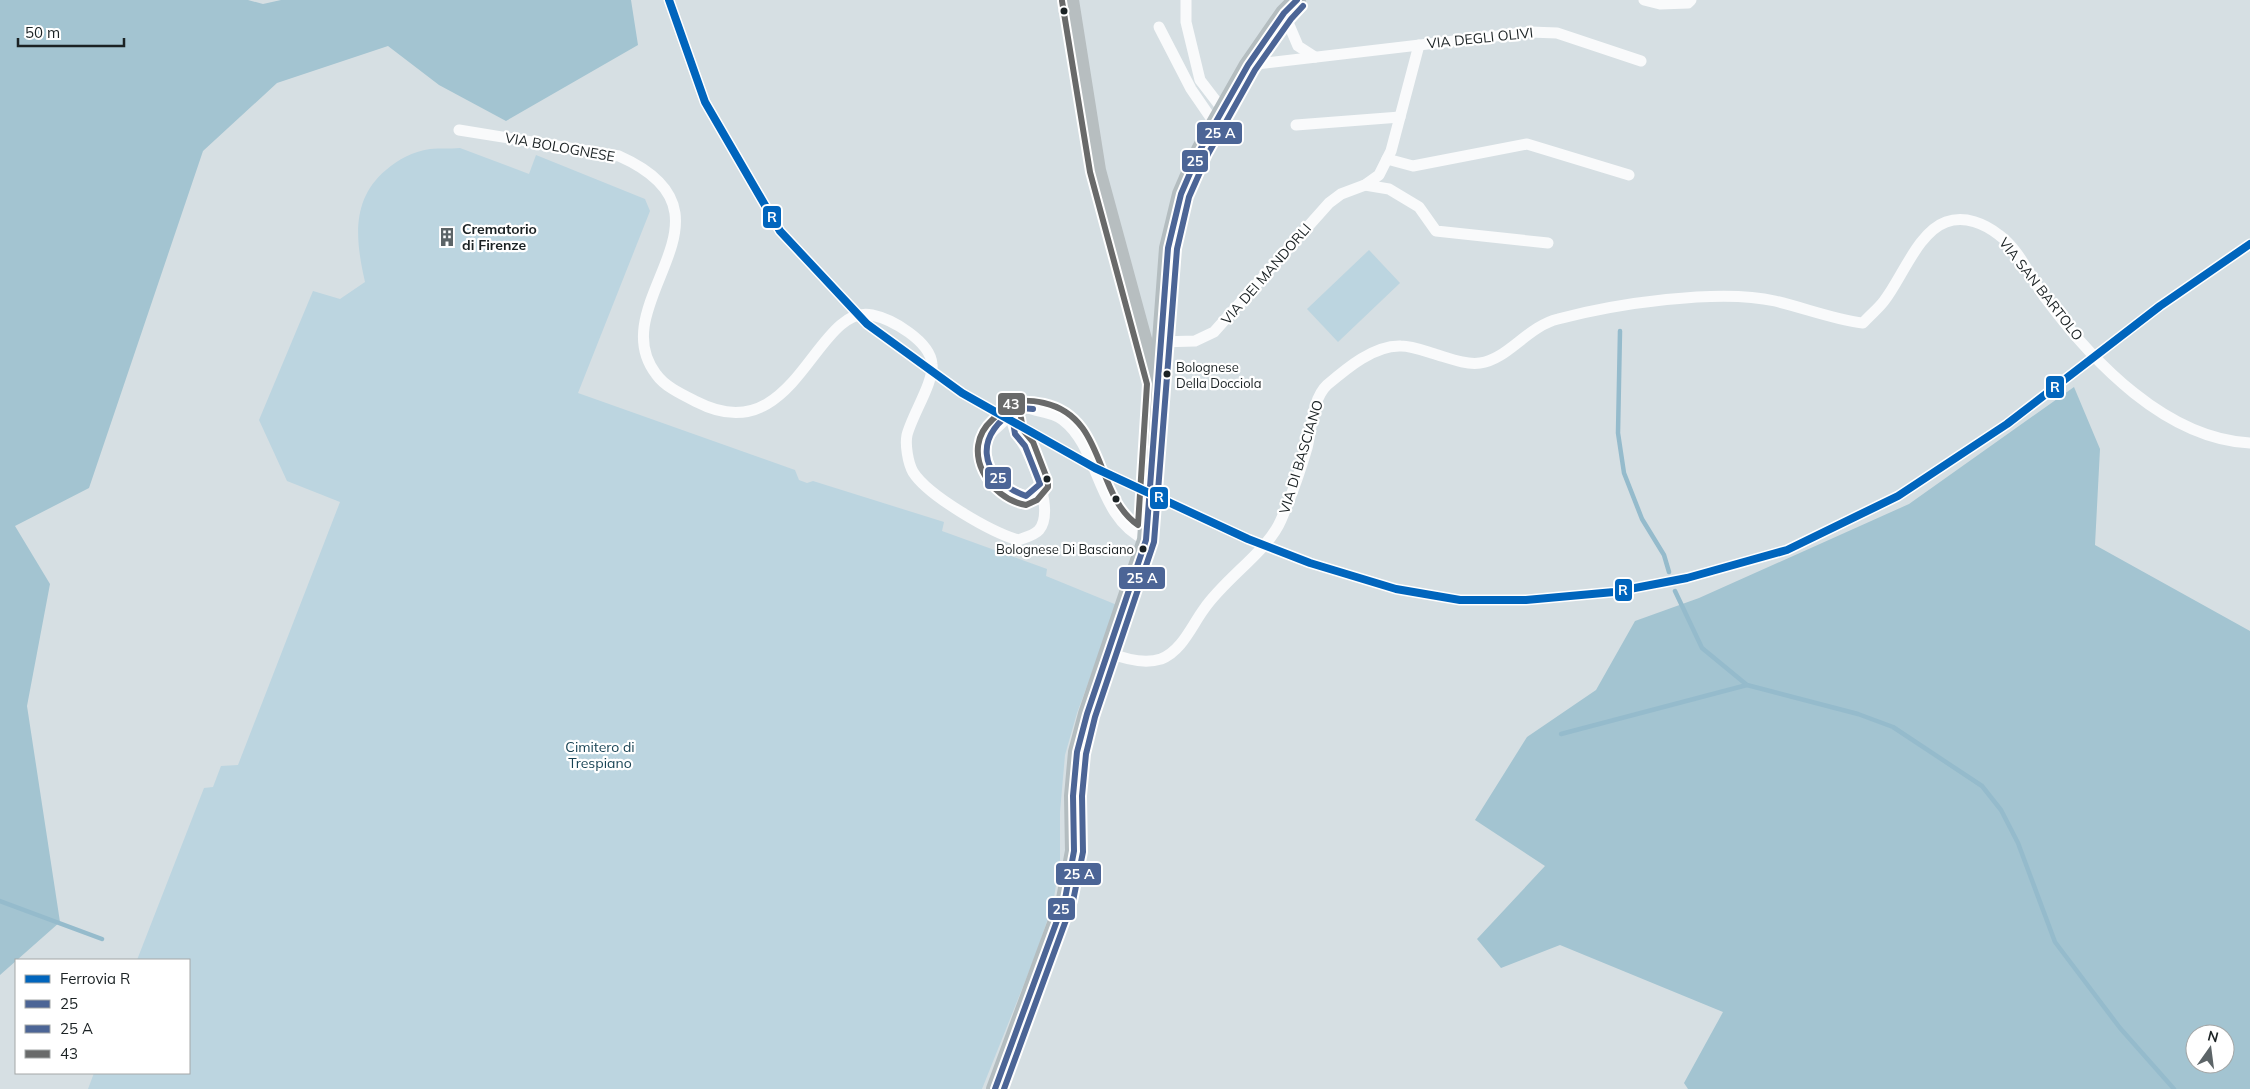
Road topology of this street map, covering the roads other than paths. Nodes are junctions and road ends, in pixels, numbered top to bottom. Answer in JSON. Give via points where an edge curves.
{"nodes":[{"id":1,"x":1071,"y":0,"type":"edge"},
{"id":2,"x":1186,"y":0,"type":"edge"},
{"id":3,"x":1297,"y":0,"type":"edge"},
{"id":4,"x":1644,"y":0,"type":"edge"},
{"id":5,"x":1691,"y":0,"type":"edge"},
{"id":6,"x":1660,"y":2,"type":"edge"},
{"id":7,"x":1284,"y":13,"type":"junction"},
{"id":8,"x":1159,"y":28,"type":"dead end"},
{"id":9,"x":1419,"y":44,"type":"junction"},
{"id":10,"x":1315,"y":57,"type":"junction"},
{"id":11,"x":1641,"y":61,"type":"dead end"},
{"id":12,"x":1248,"y":65,"type":"junction"},
{"id":13,"x":1219,"y":117,"type":"junction"},
{"id":14,"x":1400,"y":117,"type":"junction"},
{"id":15,"x":1296,"y":125,"type":"dead end"},
{"id":16,"x":459,"y":130,"type":"dead end"},
{"id":17,"x":1387,"y":159,"type":"junction"},
{"id":18,"x":1629,"y":175,"type":"dead end"},
{"id":19,"x":1365,"y":185,"type":"junction"},
{"id":20,"x":1548,"y":243,"type":"dead end"},
{"id":21,"x":1587,"y":313,"type":"joint"},
{"id":22,"x":1159,"y":342,"type":"junction"},
{"id":23,"x":1156,"y":382,"type":"junction"},
{"id":24,"x":1012,"y":415,"type":"junction"},
{"id":25,"x":2250,"y":443,"type":"edge"},
{"id":26,"x":1040,"y":484,"type":"junction"},
{"id":27,"x":1146,"y":540,"type":"junction"},
{"id":28,"x":1110,"y":653,"type":"junction"},
{"id":29,"x":995,"y":1089,"type":"edge"}],
"edges":[{"from":1,"to":23,"type":"street","via":[[1098,170]]},
{"from":2,"to":13,"type":"street","via":[[1186,22],[1200,80]]},
{"from":3,"to":7,"type":"main road"},
{"from":4,"to":6,"type":"street"},
{"from":5,"to":6,"type":"street","via":[[1688,3]]},
{"from":7,"to":10,"type":"street","via":[[1298,46]]},
{"from":7,"to":12,"type":"main road"},
{"from":8,"to":13,"type":"street","via":[[1187,82]]},
{"from":9,"to":10,"type":"street","name":"VIA DEGLI OLIVI"},
{"from":9,"to":11,"type":"street","name":"VIA DEGLI OLIVI","via":[[1530,32],[1557,33]]},
{"from":9,"to":14,"type":"street","name":"VIA DEI MANDORLI"},
{"from":10,"to":12,"type":"street","name":"VIA DEGLI OLIVI"},
{"from":12,"to":13,"type":"main road"},
{"from":13,"to":22,"type":"main road","via":[[1181,194],[1168,248]]},
{"from":14,"to":15,"type":"street"},
{"from":14,"to":17,"type":"street","name":"VIA DEI MANDORLI"},
{"from":16,"to":26,"type":"street","name":"VIA BOLOGNESE","via":[[619,156],[657,177],[675,206],[674,233],[667,265],[648,307],[643,334],[645,357],[657,376],[678,392],[708,408],[739,413],[766,406],[791,385],[828,338],[850,319],[869,314],[906,330],[924,346],[932,363],[926,390],[913,414],[906,438],[912,471],[928,490],[999,535],[1018,540],[1038,530],[1043,520]]},
{"from":17,"to":18,"type":"street","via":[[1413,166],[1527,144]]},
{"from":17,"to":19,"type":"street","name":"VIA DEI MANDORLI","via":[[1379,175]]},
{"from":19,"to":20,"type":"street","via":[[1390,190],[1419,207],[1436,231]]},
{"from":19,"to":22,"type":"street","name":"VIA DEI MANDORLI","via":[[1329,202],[1214,332],[1195,342]]},
{"from":21,"to":25,"type":"street","name":"VIA SAN BARTOLO","via":[[1714,296],[1774,301],[1836,319],[1863,322],[1884,301],[1925,237],[1947,222],[1976,221],[2000,236],[2025,264],[2045,298],[2112,374],[2134,394],[2170,418],[2215,438]]},
{"from":21,"to":28,"type":"street","name":"VIA DI BASCIANO","via":[[1555,319],[1525,334],[1495,359],[1478,363],[1452,360],[1402,346],[1380,348],[1352,366],[1325,387],[1318,400],[1307,449],[1272,538],[1222,585],[1177,648],[1162,658],[1142,661]]},
{"from":22,"to":23,"type":"main road"},
{"from":23,"to":27,"type":"main road"},
{"from":24,"to":26,"type":"street","name":"VIA BOLOGNESE","via":[[1015,434],[1025,446]]},
{"from":24,"to":26,"type":"street","via":[[991,433],[985,452],[988,464],[1009,490],[1026,496]]},
{"from":24,"to":27,"type":"street","via":[[1022,408],[1048,413],[1063,420],[1076,433],[1110,506],[1136,535]]},
{"from":27,"to":28,"type":"main road"},
{"from":28,"to":29,"type":"main road","via":[[1087,714],[1077,752],[1073,796],[1074,852],[1065,899]]}]}
